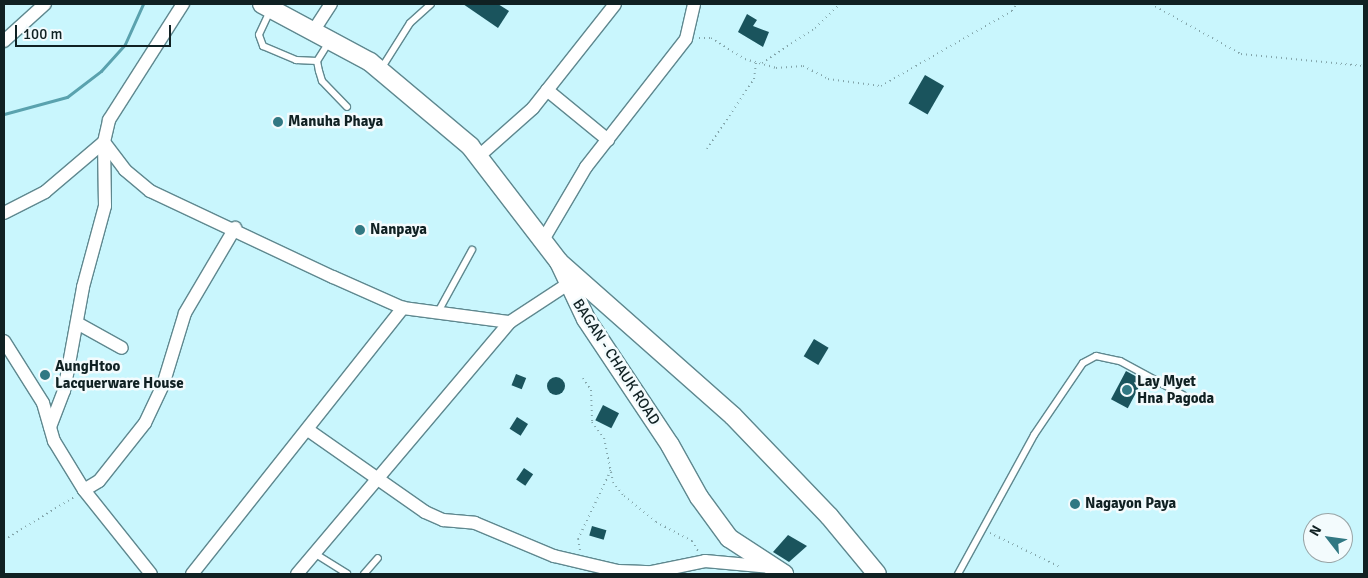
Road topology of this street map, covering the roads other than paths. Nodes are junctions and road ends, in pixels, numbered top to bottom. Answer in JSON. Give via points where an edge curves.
{"nodes":[{"id":1,"x":45,"y":4,"type":"edge"},
{"id":2,"x":183,"y":4,"type":"edge"},
{"id":3,"x":331,"y":4,"type":"edge"},
{"id":4,"x":431,"y":4,"type":"edge"},
{"id":5,"x":615,"y":4,"type":"edge"},
{"id":6,"x":694,"y":4,"type":"edge"},
{"id":7,"x":266,"y":6,"type":"edge"},
{"id":8,"x":314,"y":30,"type":"junction"},
{"id":9,"x":331,"y":39,"type":"junction"},
{"id":10,"x":4,"y":41,"type":"edge"},
{"id":11,"x":317,"y":61,"type":"junction"},
{"id":12,"x":380,"y":70,"type":"junction"},
{"id":13,"x":547,"y":90,"type":"junction"},
{"id":14,"x":347,"y":108,"type":"dead end"},
{"id":15,"x":608,"y":140,"type":"junction"},
{"id":16,"x":104,"y":142,"type":"junction"},
{"id":17,"x":479,"y":156,"type":"junction"},
{"id":18,"x":4,"y":213,"type":"edge"},
{"id":19,"x":235,"y":228,"type":"junction"},
{"id":20,"x":542,"y":240,"type":"junction"},
{"id":21,"x":472,"y":250,"type":"dead end"},
{"id":22,"x":573,"y":281,"type":"junction"},
{"id":23,"x":403,"y":308,"type":"junction"},
{"id":24,"x":438,"y":312,"type":"junction"},
{"id":25,"x":510,"y":322,"type":"junction"},
{"id":26,"x":77,"y":323,"type":"junction"},
{"id":27,"x":4,"y":341,"type":"edge"},
{"id":28,"x":122,"y":348,"type":"dead end"},
{"id":29,"x":1183,"y":395,"type":"dead end"},
{"id":30,"x":50,"y":427,"type":"junction"},
{"id":31,"x":308,"y":430,"type":"junction"},
{"id":32,"x":376,"y":481,"type":"junction"},
{"id":33,"x":84,"y":490,"type":"junction"},
{"id":34,"x":314,"y":553,"type":"junction"},
{"id":35,"x":378,"y":558,"type":"dead end"},
{"id":36,"x":710,"y":567,"type":"edge"},
{"id":37,"x":145,"y":571,"type":"edge"},
{"id":38,"x":778,"y":571,"type":"edge"},
{"id":39,"x":192,"y":574,"type":"edge"},
{"id":40,"x":297,"y":574,"type":"edge"},
{"id":41,"x":347,"y":574,"type":"edge"},
{"id":42,"x":364,"y":574,"type":"edge"},
{"id":43,"x":877,"y":574,"type":"edge"},
{"id":44,"x":958,"y":574,"type":"edge"}],
"edges":[{"from":1,"to":10,"type":"street"},
{"from":2,"to":16,"type":"street","via":[[118,101]]},
{"from":3,"to":8,"type":"street"},
{"from":4,"to":12,"type":"lane","via":[[410,23]]},
{"from":5,"to":13,"type":"street"},
{"from":6,"to":15,"type":"street","via":[[686,38]]},
{"from":7,"to":8,"type":"main road"},
{"from":7,"to":11,"type":"lane","via":[[259,35],[263,46],[296,60]]},
{"from":8,"to":9,"type":"main road"},
{"from":9,"to":11,"type":"lane"},
{"from":9,"to":12,"type":"main road"},
{"from":11,"to":14,"type":"lane","via":[[322,81]]},
{"from":12,"to":17,"type":"main road"},
{"from":13,"to":15,"type":"street"},
{"from":13,"to":17,"type":"street"},
{"from":15,"to":20,"type":"street"},
{"from":16,"to":18,"type":"street","via":[[45,192]]},
{"from":16,"to":19,"type":"street","via":[[124,170],[150,191]]},
{"from":16,"to":26,"type":"street","via":[[105,206]]},
{"from":17,"to":20,"type":"main road"},
{"from":19,"to":23,"type":"street"},
{"from":19,"to":33,"type":"street","via":[[185,313],[163,384],[145,423],[99,480]]},
{"from":20,"to":22,"type":"main road"},
{"from":21,"to":24,"type":"lane"},
{"from":22,"to":25,"type":"street"},
{"from":22,"to":38,"type":"main road","name":"BAGAN - CHAUK ROAD","via":[[699,497],[729,538]]},
{"from":22,"to":43,"type":"main road","via":[[733,416],[829,516]]},
{"from":23,"to":24,"type":"street"},
{"from":23,"to":31,"type":"street"},
{"from":24,"to":25,"type":"street"},
{"from":25,"to":32,"type":"street"},
{"from":26,"to":28,"type":"street"},
{"from":26,"to":30,"type":"street","via":[[64,391]]},
{"from":27,"to":30,"type":"street","via":[[43,403]]},
{"from":29,"to":44,"type":"lane","via":[[1120,361],[1089,358],[1034,435]]},
{"from":30,"to":33,"type":"street"},
{"from":31,"to":32,"type":"street"},
{"from":31,"to":39,"type":"street"},
{"from":32,"to":34,"type":"street"},
{"from":32,"to":36,"type":"street","via":[[443,520],[475,523],[583,564],[652,572]]},
{"from":33,"to":37,"type":"street"},
{"from":34,"to":40,"type":"street"},
{"from":34,"to":41,"type":"lane"},
{"from":35,"to":42,"type":"lane"},
{"from":36,"to":38,"type":"street"}]}
